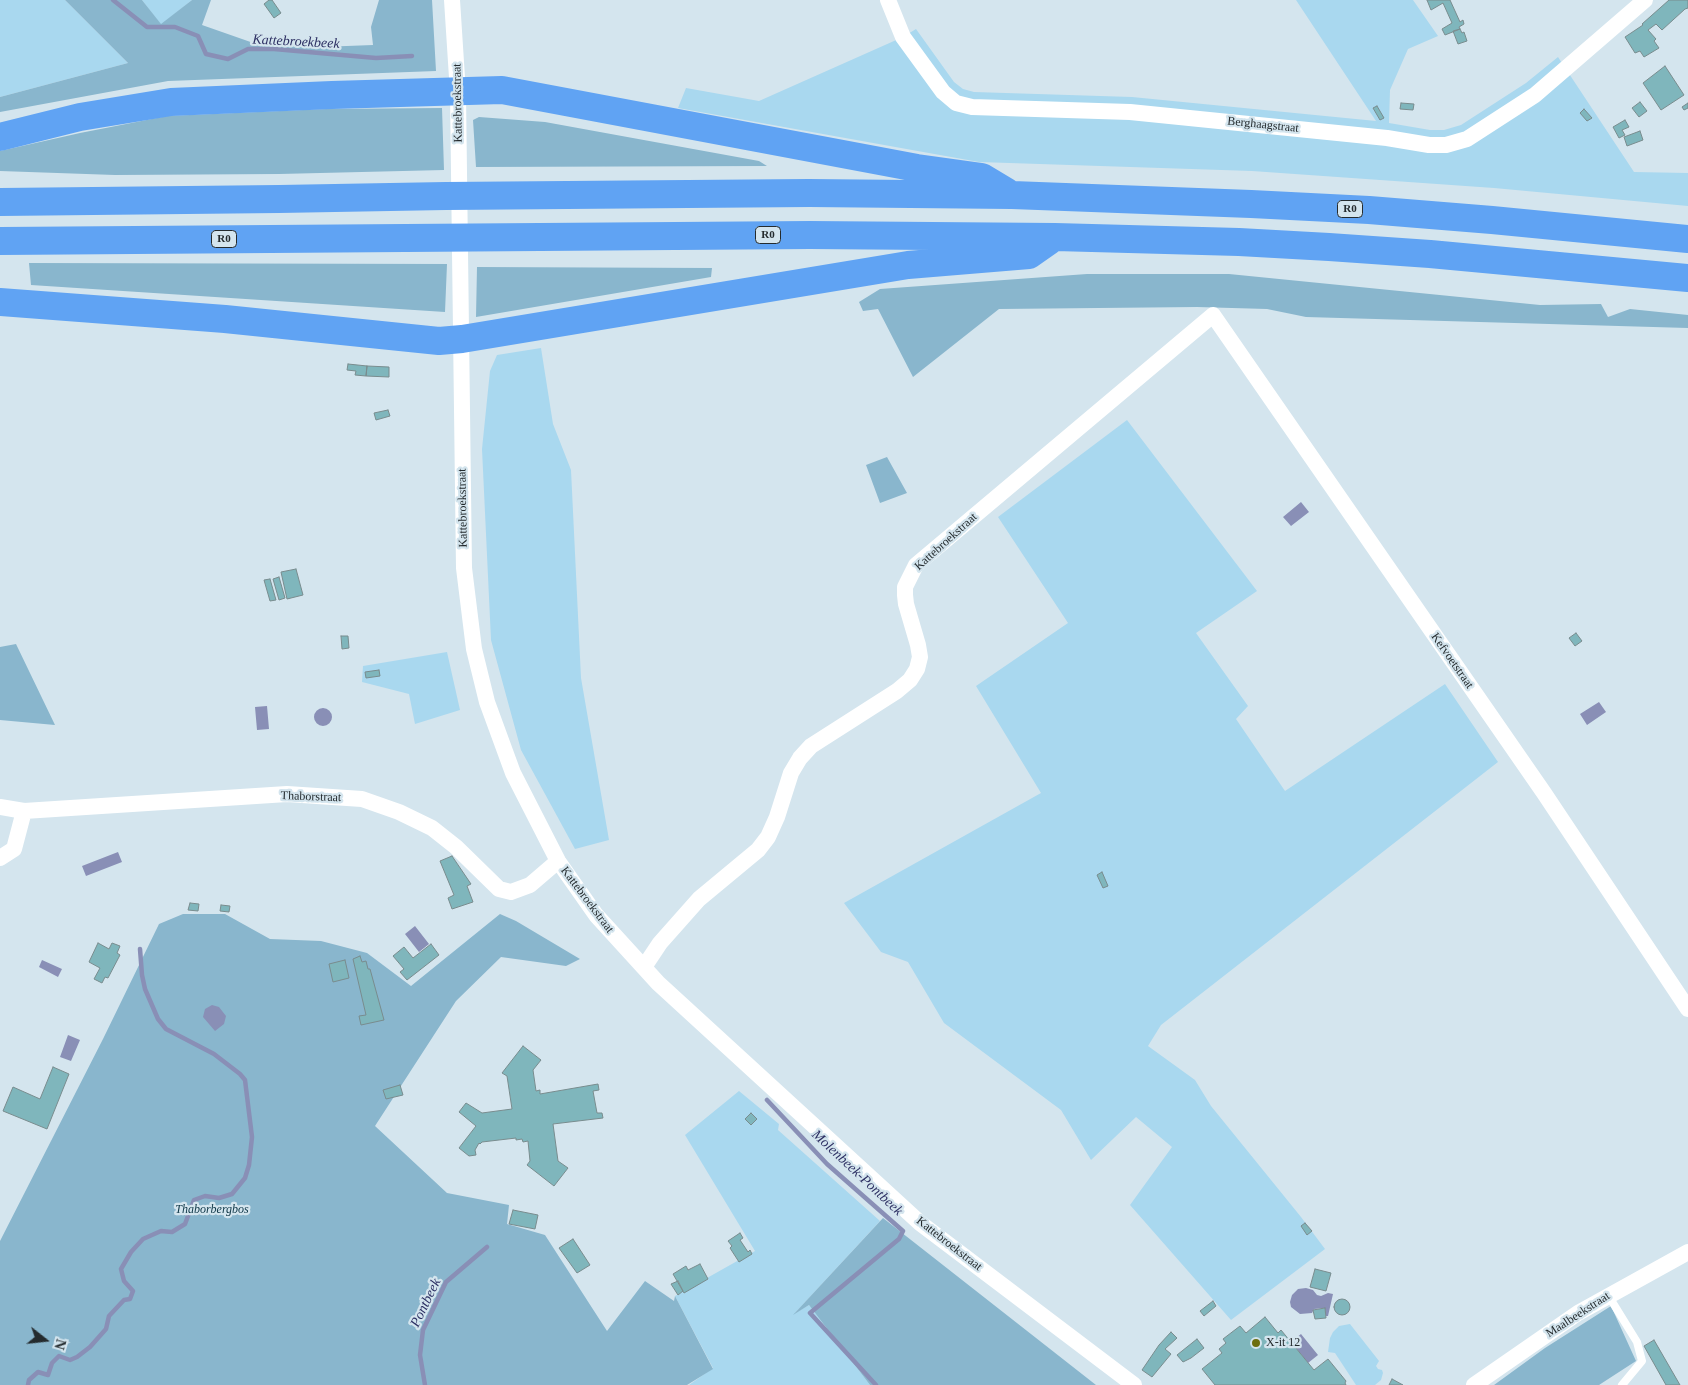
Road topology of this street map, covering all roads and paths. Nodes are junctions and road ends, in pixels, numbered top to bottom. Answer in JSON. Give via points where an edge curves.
{"nodes":[{"id":1,"x":452,"y":0,"type":"edge"},
{"id":2,"x":888,"y":0,"type":"edge"},
{"id":3,"x":1646,"y":0,"type":"edge"},
{"id":4,"x":458,"y":92,"type":"junction"},
{"id":5,"x":0,"y":137,"type":"edge"},
{"id":6,"x":1012,"y":195,"type":"junction"},
{"id":7,"x":0,"y":202,"type":"edge"},
{"id":8,"x":1055,"y":237,"type":"junction"},
{"id":9,"x":1688,"y":239,"type":"edge"},
{"id":10,"x":0,"y":241,"type":"edge"},
{"id":11,"x":1688,"y":278,"type":"edge"},
{"id":12,"x":0,"y":302,"type":"edge"},
{"id":13,"x":1213,"y":315,"type":"joint"},
{"id":14,"x":462,"y":340,"type":"junction"},
{"id":15,"x":0,"y":807,"type":"edge"},
{"id":16,"x":24,"y":811,"type":"junction"},
{"id":17,"x":0,"y":858,"type":"edge"},
{"id":18,"x":558,"y":860,"type":"junction"},
{"id":19,"x":644,"y":967,"type":"junction"},
{"id":20,"x":1688,"y":1009,"type":"edge"},
{"id":21,"x":1688,"y":1252,"type":"edge"},
{"id":22,"x":1608,"y":1295,"type":"junction"},
{"id":23,"x":1134,"y":1385,"type":"edge"},
{"id":24,"x":1474,"y":1385,"type":"edge"},
{"id":25,"x":1622,"y":1385,"type":"edge"}],
"edges":[{"from":1,"to":4,"type":"street","name":"Kattebroekstraat"},
{"from":2,"to":3,"type":"street","name":"Berghaagstraat","via":[[903,36],[943,92],[956,103],[972,107],[1130,112],[1429,145],[1446,145],[1467,139],[1535,95]]},
{"from":4,"to":5,"type":"highway","via":[[171,102],[80,117]]},
{"from":4,"to":6,"type":"highway","via":[[502,90],[907,166],[982,177]]},
{"from":4,"to":14,"type":"street","name":"Kattebroekstraat"},
{"from":6,"to":7,"type":"highway","number":"R0","via":[[799,193]]},
{"from":6,"to":9,"type":"highway","number":"R0","via":[[1369,210]]},
{"from":8,"to":10,"type":"highway","number":"R0","via":[[481,236]]},
{"from":8,"to":11,"type":"highway","number":"R0","via":[[1329,247]]},
{"from":8,"to":14,"type":"highway","via":[[1029,255],[908,266]]},
{"from":12,"to":14,"type":"highway","via":[[225,319],[439,341]]},
{"from":13,"to":19,"type":"street","name":"Kattebroekstraat","via":[[916,565],[905,595],[920,657],[910,680],[811,746],[791,773],[768,837],[758,850],[699,899],[660,943]]},
{"from":13,"to":20,"type":"street","name":"Kefvoetstraat","via":[[1544,793]]},
{"from":14,"to":18,"type":"street","name":"Kattebroekstraat","via":[[464,568],[474,649],[487,702],[513,773]]},
{"from":15,"to":16,"type":"street","name":"Thaborstraat"},
{"from":16,"to":17,"type":"street","via":[[14,849]]},
{"from":16,"to":18,"type":"street","name":"Thaborstraat","via":[[287,794],[362,799],[432,828],[499,889],[509,892],[530,885]]},
{"from":18,"to":19,"type":"street","name":"Kattebroekstraat","via":[[596,915]]},
{"from":19,"to":23,"type":"street","name":"Kattebroekstraat","via":[[920,1223]]},
{"from":21,"to":22,"type":"street","name":"Maalbeekstraat"},
{"from":22,"to":24,"type":"street","name":"Maalbeekstraat"},
{"from":22,"to":25,"type":"lane","via":[[1637,1342],[1642,1361]]}]}
